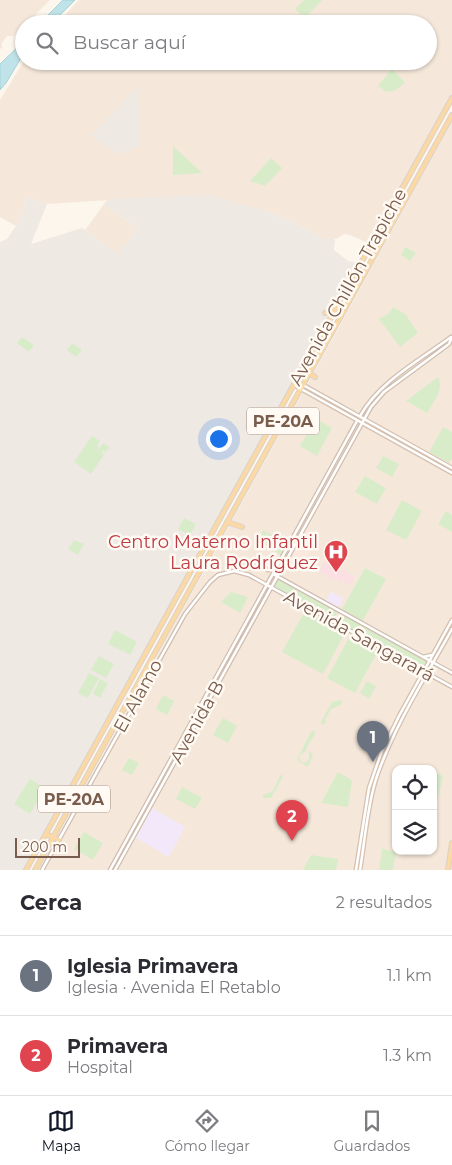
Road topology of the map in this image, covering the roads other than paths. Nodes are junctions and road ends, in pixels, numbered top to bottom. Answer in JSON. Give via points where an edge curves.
{"nodes":[{"id":1,"x":452,"y":98,"type":"edge"},
{"id":2,"x":452,"y":115,"type":"edge"},
{"id":3,"x":418,"y":159,"type":"junction"},
{"id":4,"x":426,"y":163,"type":"junction"},
{"id":5,"x":354,"y":277,"type":"junction"},
{"id":6,"x":360,"y":281,"type":"junction"},
{"id":7,"x":325,"y":313,"type":"dead end"},
{"id":8,"x":332,"y":315,"type":"junction"},
{"id":9,"x":452,"y":337,"type":"edge"},
{"id":10,"x":312,"y":353,"type":"junction"},
{"id":11,"x":319,"y":356,"type":"junction"},
{"id":12,"x":303,"y":369,"type":"junction"},
{"id":13,"x":310,"y":372,"type":"junction"},
{"id":14,"x":315,"y":377,"type":"dead end"},
{"id":15,"x":295,"y":383,"type":"junction"},
{"id":16,"x":302,"y":387,"type":"junction"},
{"id":17,"x":360,"y":416,"type":"junction"},
{"id":18,"x":364,"y":419,"type":"junction"},
{"id":19,"x":357,"y":420,"type":"junction"},
{"id":20,"x":362,"y":423,"type":"junction"},
{"id":21,"x":355,"y":424,"type":"junction"},
{"id":22,"x":360,"y":427,"type":"junction"},
{"id":23,"x":276,"y":434,"type":"junction"},
{"id":24,"x":281,"y":437,"type":"dead end"},
{"id":25,"x":438,"y":460,"type":"junction"},
{"id":26,"x":250,"y":464,"type":"junction"},
{"id":27,"x":436,"y":464,"type":"junction"},
{"id":28,"x":257,"y":468,"type":"junction"},
{"id":29,"x":452,"y":468,"type":"edge"},
{"id":30,"x":452,"y":473,"type":"edge"},
{"id":31,"x":228,"y":505,"type":"junction"},
{"id":32,"x":234,"y":509,"type":"junction"},
{"id":33,"x":227,"y":522,"type":"junction"},
{"id":34,"x":242,"y":527,"type":"dead end"},
{"id":35,"x":215,"y":528,"type":"junction"},
{"id":36,"x":222,"y":532,"type":"junction"},
{"id":37,"x":294,"y":535,"type":"junction"},
{"id":38,"x":298,"y":538,"type":"junction"},
{"id":39,"x":277,"y":566,"type":"junction"},
{"id":40,"x":281,"y":568,"type":"junction"},
{"id":41,"x":267,"y":570,"type":"dead end"},
{"id":42,"x":273,"y":574,"type":"junction"},
{"id":43,"x":277,"y":576,"type":"junction"},
{"id":44,"x":257,"y":580,"type":"junction"},
{"id":45,"x":285,"y":581,"type":"junction"},
{"id":46,"x":267,"y":585,"type":"junction"},
{"id":47,"x":271,"y":587,"type":"junction"},
{"id":48,"x":279,"y":592,"type":"junction"},
{"id":49,"x":179,"y":594,"type":"junction"},
{"id":50,"x":262,"y":594,"type":"junction"},
{"id":51,"x":266,"y":595,"type":"junction"},
{"id":52,"x":186,"y":598,"type":"junction"},
{"id":53,"x":170,"y":609,"type":"junction"},
{"id":54,"x":177,"y":613,"type":"junction"},
{"id":55,"x":452,"y":620,"type":"edge"},
{"id":56,"x":244,"y":626,"type":"junction"},
{"id":57,"x":248,"y":629,"type":"junction"},
{"id":58,"x":452,"y":629,"type":"edge"},
{"id":59,"x":433,"y":654,"type":"junction"},
{"id":60,"x":423,"y":657,"type":"junction"},
{"id":61,"x":152,"y":658,"type":"junction"},
{"id":62,"x":158,"y":661,"type":"junction"},
{"id":63,"x":429,"y":661,"type":"junction"},
{"id":64,"x":434,"y":663,"type":"junction"},
{"id":65,"x":138,"y":667,"type":"junction"},
{"id":66,"x":145,"y":671,"type":"junction"},
{"id":67,"x":424,"y":671,"type":"junction"},
{"id":68,"x":428,"y":673,"type":"junction"},
{"id":69,"x":452,"y":673,"type":"edge"},
{"id":70,"x":452,"y":687,"type":"edge"},
{"id":71,"x":133,"y":693,"type":"junction"},
{"id":72,"x":139,"y":696,"type":"junction"},
{"id":73,"x":121,"y":699,"type":"junction"},
{"id":74,"x":128,"y":702,"type":"junction"},
{"id":75,"x":110,"y":718,"type":"junction"},
{"id":76,"x":117,"y":722,"type":"junction"},
{"id":77,"x":184,"y":735,"type":"junction"},
{"id":78,"x":188,"y":738,"type":"junction"},
{"id":79,"x":108,"y":739,"type":"junction"},
{"id":80,"x":113,"y":742,"type":"junction"},
{"id":81,"x":94,"y":764,"type":"junction"},
{"id":82,"x":99,"y":767,"type":"junction"},
{"id":83,"x":80,"y":790,"type":"junction"},
{"id":84,"x":85,"y":793,"type":"junction"},
{"id":85,"x":46,"y":834,"type":"junction"},
{"id":86,"x":53,"y":837,"type":"junction"},
{"id":87,"x":58,"y":840,"type":"junction"},
{"id":88,"x":452,"y":844,"type":"edge"},
{"id":89,"x":40,"y":860,"type":"junction"},
{"id":90,"x":46,"y":863,"type":"junction"},
{"id":91,"x":116,"y":869,"type":"edge"},
{"id":92,"x":26,"y":870,"type":"edge"},
{"id":93,"x":35,"y":870,"type":"edge"},
{"id":94,"x":42,"y":870,"type":"edge"},
{"id":95,"x":110,"y":870,"type":"edge"},
{"id":96,"x":356,"y":870,"type":"edge"},
{"id":97,"x":360,"y":870,"type":"edge"},
{"id":98,"x":447,"y":870,"type":"edge"}],
"edges":[{"from":1,"to":3,"type":"main road","name":"Avenida Chillón Trapiche","number":"PE-20A"},
{"from":2,"to":4,"type":"main road","name":"Avenida Chillón Trapiche","number":"PE-20A"},
{"from":3,"to":4,"type":"main road"},
{"from":3,"to":5,"type":"main road","name":"Avenida Chillón Trapiche","number":"PE-20A"},
{"from":4,"to":6,"type":"main road","name":"Avenida Chillón Trapiche","number":"PE-20A"},
{"from":5,"to":6,"type":"main road"},
{"from":5,"to":8,"type":"main road","name":"Avenida Chillón Trapiche","number":"PE-20A"},
{"from":6,"to":11,"type":"main road","name":"Avenida Chillón Trapiche","number":"PE-20A"},
{"from":7,"to":8,"type":"main road"},
{"from":8,"to":10,"type":"main road","name":"Avenida Chillón Trapiche","number":"PE-20A"},
{"from":9,"to":17,"type":"street","via":[[382,388]]},
{"from":9,"to":18,"type":"street","name":"Avenida B","via":[[449,344],[384,392]]},
{"from":10,"to":11,"type":"main road"},
{"from":10,"to":12,"type":"main road","name":"Avenida Chillón Trapiche","number":"PE-20A"},
{"from":11,"to":13,"type":"main road","name":"Avenida Chillón Trapiche","number":"PE-20A"},
{"from":12,"to":13,"type":"main road"},
{"from":12,"to":15,"type":"main road","name":"Avenida Chillón Trapiche","number":"PE-20A"},
{"from":13,"to":14,"type":"main road"},
{"from":13,"to":16,"type":"main road","name":"Avenida Chillón Trapiche","number":"PE-20A"},
{"from":15,"to":16,"type":"street"},
{"from":15,"to":26,"type":"main road","name":"Avenida Chillón Trapiche","number":"PE-20A"},
{"from":16,"to":17,"type":"street"},
{"from":16,"to":19,"type":"street"},
{"from":16,"to":23,"type":"main road","name":"Avenida Chillón Trapiche","number":"PE-20A"},
{"from":17,"to":18,"type":"street"},
{"from":18,"to":20,"type":"street","name":"Avenida B"},
{"from":18,"to":25,"type":"street"},
{"from":19,"to":20,"type":"street"},
{"from":19,"to":21,"type":"street","name":"Avenida B"},
{"from":20,"to":22,"type":"street","name":"Avenida B"},
{"from":20,"to":27,"type":"street"},
{"from":21,"to":22,"type":"street"},
{"from":21,"to":37,"type":"street","name":"Avenida B"},
{"from":22,"to":38,"type":"street","name":"Avenida B"},
{"from":23,"to":24,"type":"main road"},
{"from":23,"to":28,"type":"main road","name":"Avenida Chillón Trapiche","number":"PE-20A"},
{"from":25,"to":27,"type":"street"},
{"from":25,"to":29,"type":"street"},
{"from":26,"to":28,"type":"main road"},
{"from":26,"to":31,"type":"main road","name":"Avenida Chillón Trapiche","number":"PE-20A"},
{"from":27,"to":30,"type":"street"},
{"from":28,"to":32,"type":"main road","name":"Avenida Chillón Trapiche","number":"PE-20A"},
{"from":31,"to":32,"type":"main road"},
{"from":31,"to":35,"type":"main road","name":"Avenida Chillón Trapiche","number":"PE-20A"},
{"from":32,"to":33,"type":"main road","name":"Avenida Chillón Trapiche","number":"PE-20A"},
{"from":33,"to":34,"type":"main road"},
{"from":33,"to":36,"type":"main road","name":"Avenida Chillón Trapiche","number":"PE-20A"},
{"from":35,"to":36,"type":"main road"},
{"from":35,"to":49,"type":"main road","name":"Avenida Chillón Trapiche","number":"PE-20A"},
{"from":36,"to":52,"type":"main road","name":"Avenida Chillón Trapiche","number":"PE-20A"},
{"from":37,"to":38,"type":"street"},
{"from":37,"to":39,"type":"street","name":"Avenida B"},
{"from":38,"to":40,"type":"street","name":"Avenida B"},
{"from":39,"to":41,"type":"street"},
{"from":39,"to":42,"type":"street","name":"Avenida B"},
{"from":40,"to":43,"type":"street","name":"Avenida B"},
{"from":40,"to":45,"type":"street"},
{"from":42,"to":43,"type":"street","name":"Avenida Sangarará"},
{"from":42,"to":46,"type":"street","name":"Avenida B"},
{"from":43,"to":45,"type":"street","name":"Avenida Sangarará"},
{"from":43,"to":47,"type":"street","name":"Avenida B"},
{"from":44,"to":46,"type":"street","name":"El Alamo"},
{"from":44,"to":50,"type":"street","via":[[262,586]]},
{"from":44,"to":62,"type":"street","name":"El Alamo","via":[[234,571],[214,578],[179,622]]},
{"from":45,"to":60,"type":"street","name":"Avenida Sangarará"},
{"from":46,"to":47,"type":"street","name":"Avenida Sangarará"},
{"from":46,"to":50,"type":"street","name":"Avenida B"},
{"from":47,"to":48,"type":"street","name":"Avenida Sangarará"},
{"from":47,"to":51,"type":"street","name":"Avenida B"},
{"from":48,"to":51,"type":"street","via":[[273,590]]},
{"from":48,"to":67,"type":"street","name":"Avenida Sangarará"},
{"from":49,"to":52,"type":"main road"},
{"from":49,"to":53,"type":"main road","name":"Avenida Chillón Trapiche","number":"PE-20A"},
{"from":50,"to":56,"type":"street","name":"Avenida B"},
{"from":51,"to":57,"type":"street","name":"Avenida B"},
{"from":52,"to":54,"type":"main road","name":"Avenida Chillón Trapiche","number":"PE-20A"},
{"from":53,"to":54,"type":"main road"},
{"from":53,"to":65,"type":"main road","name":"Avenida Chillón Trapiche","number":"PE-20A"},
{"from":54,"to":61,"type":"main road","name":"Avenida Chillón Trapiche","number":"PE-20A"},
{"from":55,"to":59,"type":"street"},
{"from":56,"to":57,"type":"street"},
{"from":56,"to":77,"type":"street","name":"Avenida B"},
{"from":57,"to":78,"type":"street","name":"Avenida B"},
{"from":58,"to":64,"type":"street"},
{"from":59,"to":60,"type":"street"},
{"from":59,"to":63,"type":"street"},
{"from":60,"to":63,"type":"street","name":"Avenida Sangarará"},
{"from":61,"to":62,"type":"main road"},
{"from":61,"to":66,"type":"main road","name":"Avenida Chillón Trapiche","number":"PE-20A"},
{"from":62,"to":72,"type":"street","name":"El Alamo"},
{"from":63,"to":64,"type":"street","name":"Avenida Sangarará"},
{"from":63,"to":67,"type":"street"},
{"from":64,"to":68,"type":"street"},
{"from":64,"to":69,"type":"street","name":"Avenida Sangarará"},
{"from":65,"to":66,"type":"main road"},
{"from":65,"to":73,"type":"main road","name":"Avenida Chillón Trapiche","number":"PE-20A"},
{"from":66,"to":71,"type":"main road","name":"Avenida Chillón Trapiche","number":"PE-20A"},
{"from":67,"to":68,"type":"street","name":"Avenida Sangarará"},
{"from":67,"to":96,"type":"street","via":[[387,740],[375,771]]},
{"from":68,"to":70,"type":"street","name":"Avenida Sangarará"},
{"from":68,"to":97,"type":"street","via":[[396,731],[378,773]]},
{"from":71,"to":72,"type":"main road"},
{"from":71,"to":74,"type":"main road","name":"Avenida Chillón Trapiche","number":"PE-20A"},
{"from":72,"to":80,"type":"street","name":"El Alamo"},
{"from":73,"to":74,"type":"main road"},
{"from":73,"to":75,"type":"main road","name":"Avenida Chillón Trapiche","number":"PE-20A"},
{"from":74,"to":76,"type":"main road","name":"Avenida Chillón Trapiche","number":"PE-20A"},
{"from":75,"to":76,"type":"main road"},
{"from":75,"to":85,"type":"main road","name":"Avenida Chillón Trapiche","number":"PE-20A"},
{"from":76,"to":79,"type":"main road","name":"Avenida Chillón Trapiche","number":"PE-20A"},
{"from":77,"to":78,"type":"street"},
{"from":77,"to":95,"type":"street","name":"Avenida B"},
{"from":78,"to":91,"type":"street","name":"Avenida B"},
{"from":79,"to":80,"type":"main road"},
{"from":79,"to":81,"type":"main road","name":"Avenida Chillón Trapiche","number":"PE-20A"},
{"from":80,"to":82,"type":"street","name":"El Alamo"},
{"from":81,"to":82,"type":"main road"},
{"from":81,"to":83,"type":"main road","name":"Avenida Chillón Trapiche","number":"PE-20A"},
{"from":82,"to":84,"type":"street","name":"El Alamo"},
{"from":83,"to":84,"type":"main road"},
{"from":83,"to":86,"type":"main road","name":"Avenida Chillón Trapiche","number":"PE-20A"},
{"from":84,"to":87,"type":"street","name":"El Alamo"},
{"from":85,"to":86,"type":"main road"},
{"from":85,"to":92,"type":"main road","name":"Avenida Chillón Trapiche","number":"PE-20A"},
{"from":86,"to":87,"type":"main road"},
{"from":86,"to":89,"type":"main road","name":"Avenida Chillón Trapiche","number":"PE-20A"},
{"from":87,"to":90,"type":"street","name":"El Alamo"},
{"from":88,"to":98,"type":"main road"},
{"from":89,"to":90,"type":"main road"},
{"from":89,"to":93,"type":"main road","name":"Avenida Chillón Trapiche","number":"PE-20A"},
{"from":90,"to":94,"type":"street","name":"El Alamo"}]}
